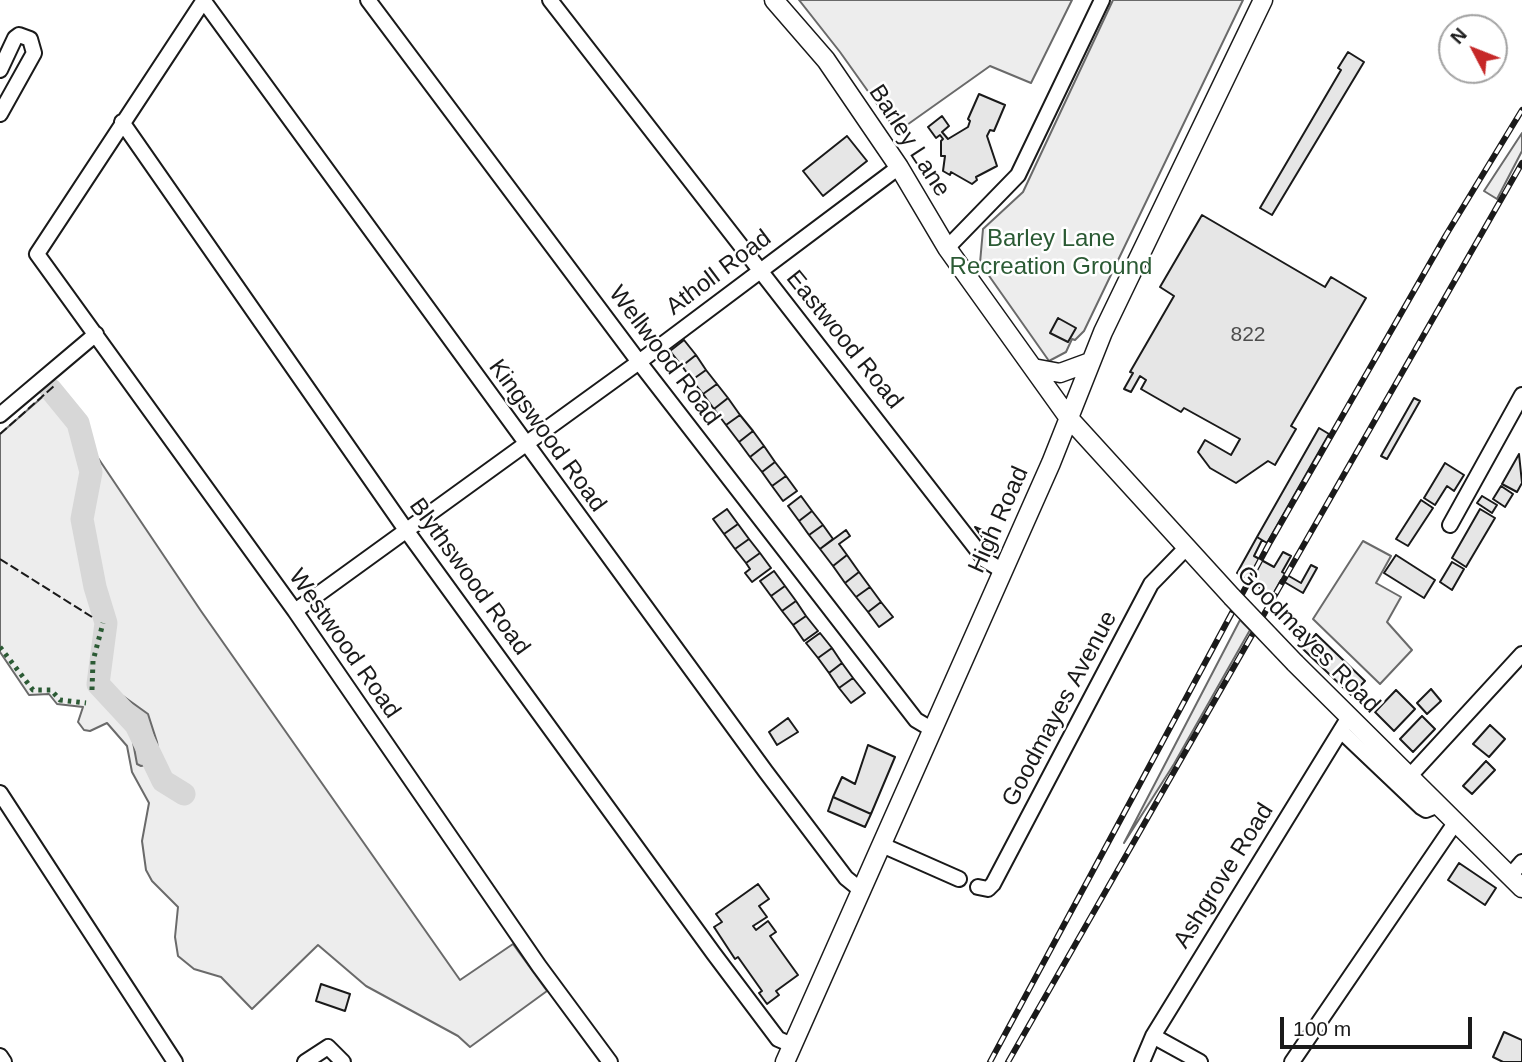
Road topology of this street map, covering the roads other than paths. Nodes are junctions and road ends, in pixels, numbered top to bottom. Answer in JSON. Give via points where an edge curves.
{"nodes":[{"id":1,"x":203,"y":0,"type":"edge"},
{"id":2,"x":368,"y":0,"type":"edge"},
{"id":3,"x":550,"y":0,"type":"edge"},
{"id":4,"x":774,"y":0,"type":"edge"},
{"id":5,"x":1102,"y":0,"type":"edge"},
{"id":6,"x":1263,"y":0,"type":"edge"},
{"id":7,"x":0,"y":70,"type":"edge"},
{"id":8,"x":0,"y":107,"type":"edge"},
{"id":9,"x":0,"y":113,"type":"edge"},
{"id":10,"x":122,"y":122,"type":"junction"},
{"id":11,"x":899,"y":167,"type":"junction"},
{"id":12,"x":947,"y":248,"type":"junction"},
{"id":13,"x":759,"y":271,"type":"junction"},
{"id":14,"x":96,"y":334,"type":"junction"},
{"id":15,"x":639,"y":362,"type":"junction"},
{"id":16,"x":1090,"y":362,"type":"junction"},
{"id":17,"x":1033,"y":368,"type":"junction"},
{"id":18,"x":1522,"y":396,"type":"edge"},
{"id":19,"x":0,"y":415,"type":"edge"},
{"id":20,"x":1068,"y":417,"type":"junction"},
{"id":21,"x":525,"y":445,"type":"junction"},
{"id":22,"x":1450,"y":525,"type":"dead end"},
{"id":23,"x":406,"y":530,"type":"junction"},
{"id":24,"x":1186,"y":548,"type":"junction"},
{"id":25,"x":1003,"y":570,"type":"junction"},
{"id":26,"x":295,"y":611,"type":"junction"},
{"id":27,"x":1522,"y":654,"type":"edge"},
{"id":28,"x":1345,"y":724,"type":"junction"},
{"id":29,"x":933,"y":730,"type":"junction"},
{"id":30,"x":1408,"y":778,"type":"junction"},
{"id":31,"x":0,"y":793,"type":"edge"},
{"id":32,"x":1436,"y":806,"type":"junction"},
{"id":33,"x":1455,"y":824,"type":"junction"},
{"id":34,"x":882,"y":845,"type":"junction"},
{"id":35,"x":1522,"y":862,"type":"edge"},
{"id":36,"x":959,"y":879,"type":"dead end"},
{"id":37,"x":1516,"y":882,"type":"edge"},
{"id":38,"x":978,"y":887,"type":"dead end"},
{"id":39,"x":862,"y":891,"type":"junction"},
{"id":40,"x":1153,"y":1036,"type":"junction"},
{"id":41,"x":789,"y":1054,"type":"edge"},
{"id":42,"x":0,"y":1056,"type":"edge"},
{"id":43,"x":4,"y":1062,"type":"edge"},
{"id":44,"x":175,"y":1062,"type":"edge"},
{"id":45,"x":305,"y":1062,"type":"edge"},
{"id":46,"x":343,"y":1062,"type":"edge"},
{"id":47,"x":610,"y":1062,"type":"edge"},
{"id":48,"x":1142,"y":1062,"type":"edge"},
{"id":49,"x":1200,"y":1062,"type":"edge"},
{"id":50,"x":1292,"y":1062,"type":"edge"}],
"edges":[{"from":1,"to":10,"type":"street"},
{"from":1,"to":21,"type":"street","name":"Kingswood Road"},
{"from":2,"to":15,"type":"street","name":"Wellwood Road"},
{"from":3,"to":13,"type":"street","name":"Eastwood Road"},
{"from":4,"to":11,"type":"main road","name":"Barley Lane","via":[[826,60]]},
{"from":5,"to":12,"type":"street","via":[[1018,175]]},
{"from":6,"to":16,"type":"main road","name":"High Road"},
{"from":7,"to":9,"type":"street","via":[[15,38],[30,39],[34,53]]},
{"from":8,"to":9,"type":"street"},
{"from":10,"to":14,"type":"street","name":"Westwood Road","via":[[37,254]]},
{"from":10,"to":23,"type":"street","name":"Blythswood Road"},
{"from":11,"to":12,"type":"main road","name":"Barley Lane"},
{"from":11,"to":13,"type":"street","name":"Atholl Road"},
{"from":12,"to":17,"type":"main road","name":"Barley Lane"},
{"from":13,"to":15,"type":"street","name":"Atholl Road"},
{"from":13,"to":25,"type":"street","name":"Eastwood Road","via":[[985,560]]},
{"from":14,"to":19,"type":"street"},
{"from":14,"to":26,"type":"street","name":"Westwood Road"},
{"from":15,"to":21,"type":"street","name":"Atholl Road"},
{"from":15,"to":29,"type":"street","name":"Wellwood Road","via":[[916,720]]},
{"from":16,"to":17,"type":"main road","via":[[1060,373]]},
{"from":16,"to":20,"type":"main road","name":"High Road"},
{"from":17,"to":20,"type":"main road","name":"Barley Lane"},
{"from":18,"to":22,"type":"street"},
{"from":20,"to":24,"type":"main road","name":"Goodmayes Road"},
{"from":20,"to":25,"type":"main road","name":"High Road"},
{"from":21,"to":23,"type":"street","name":"Atholl Road"},
{"from":21,"to":39,"type":"street","name":"Kingswood Road","via":[[846,878]]},
{"from":23,"to":26,"type":"street","name":"Atholl Road"},
{"from":23,"to":41,"type":"street","name":"Blythswood Road"},
{"from":24,"to":28,"type":"main road","name":"Goodmayes Road","bridge":true,"via":[[1295,663]]},
{"from":24,"to":38,"type":"street","name":"Goodmayes Avenue","via":[[1151,583],[993,884]]},
{"from":25,"to":29,"type":"main road","name":"High Road"},
{"from":26,"to":47,"type":"street","name":"Westwood Road","via":[[539,967]]},
{"from":27,"to":30,"type":"street"},
{"from":28,"to":30,"type":"main road","name":"Goodmayes Road"},
{"from":28,"to":32,"type":"street","via":[[1421,807]]},
{"from":28,"to":40,"type":"street","name":"Ashgrove Road"},
{"from":29,"to":34,"type":"main road","name":"High Road"},
{"from":30,"to":32,"type":"main road","name":"Goodmayes Road"},
{"from":31,"to":44,"type":"street"},
{"from":32,"to":33,"type":"main road","name":"Goodmayes Road"},
{"from":33,"to":37,"type":"main road","name":"Goodmayes Road"},
{"from":33,"to":50,"type":"street"},
{"from":34,"to":36,"type":"street"},
{"from":34,"to":39,"type":"main road","name":"High Road"},
{"from":35,"to":37,"type":"street"},
{"from":39,"to":41,"type":"main road","name":"High Road"},
{"from":40,"to":48,"type":"street","name":"Ashgrove Road"},
{"from":40,"to":49,"type":"street"},
{"from":42,"to":43,"type":"street"},
{"from":45,"to":46,"type":"street","via":[[328,1047]]}]}
